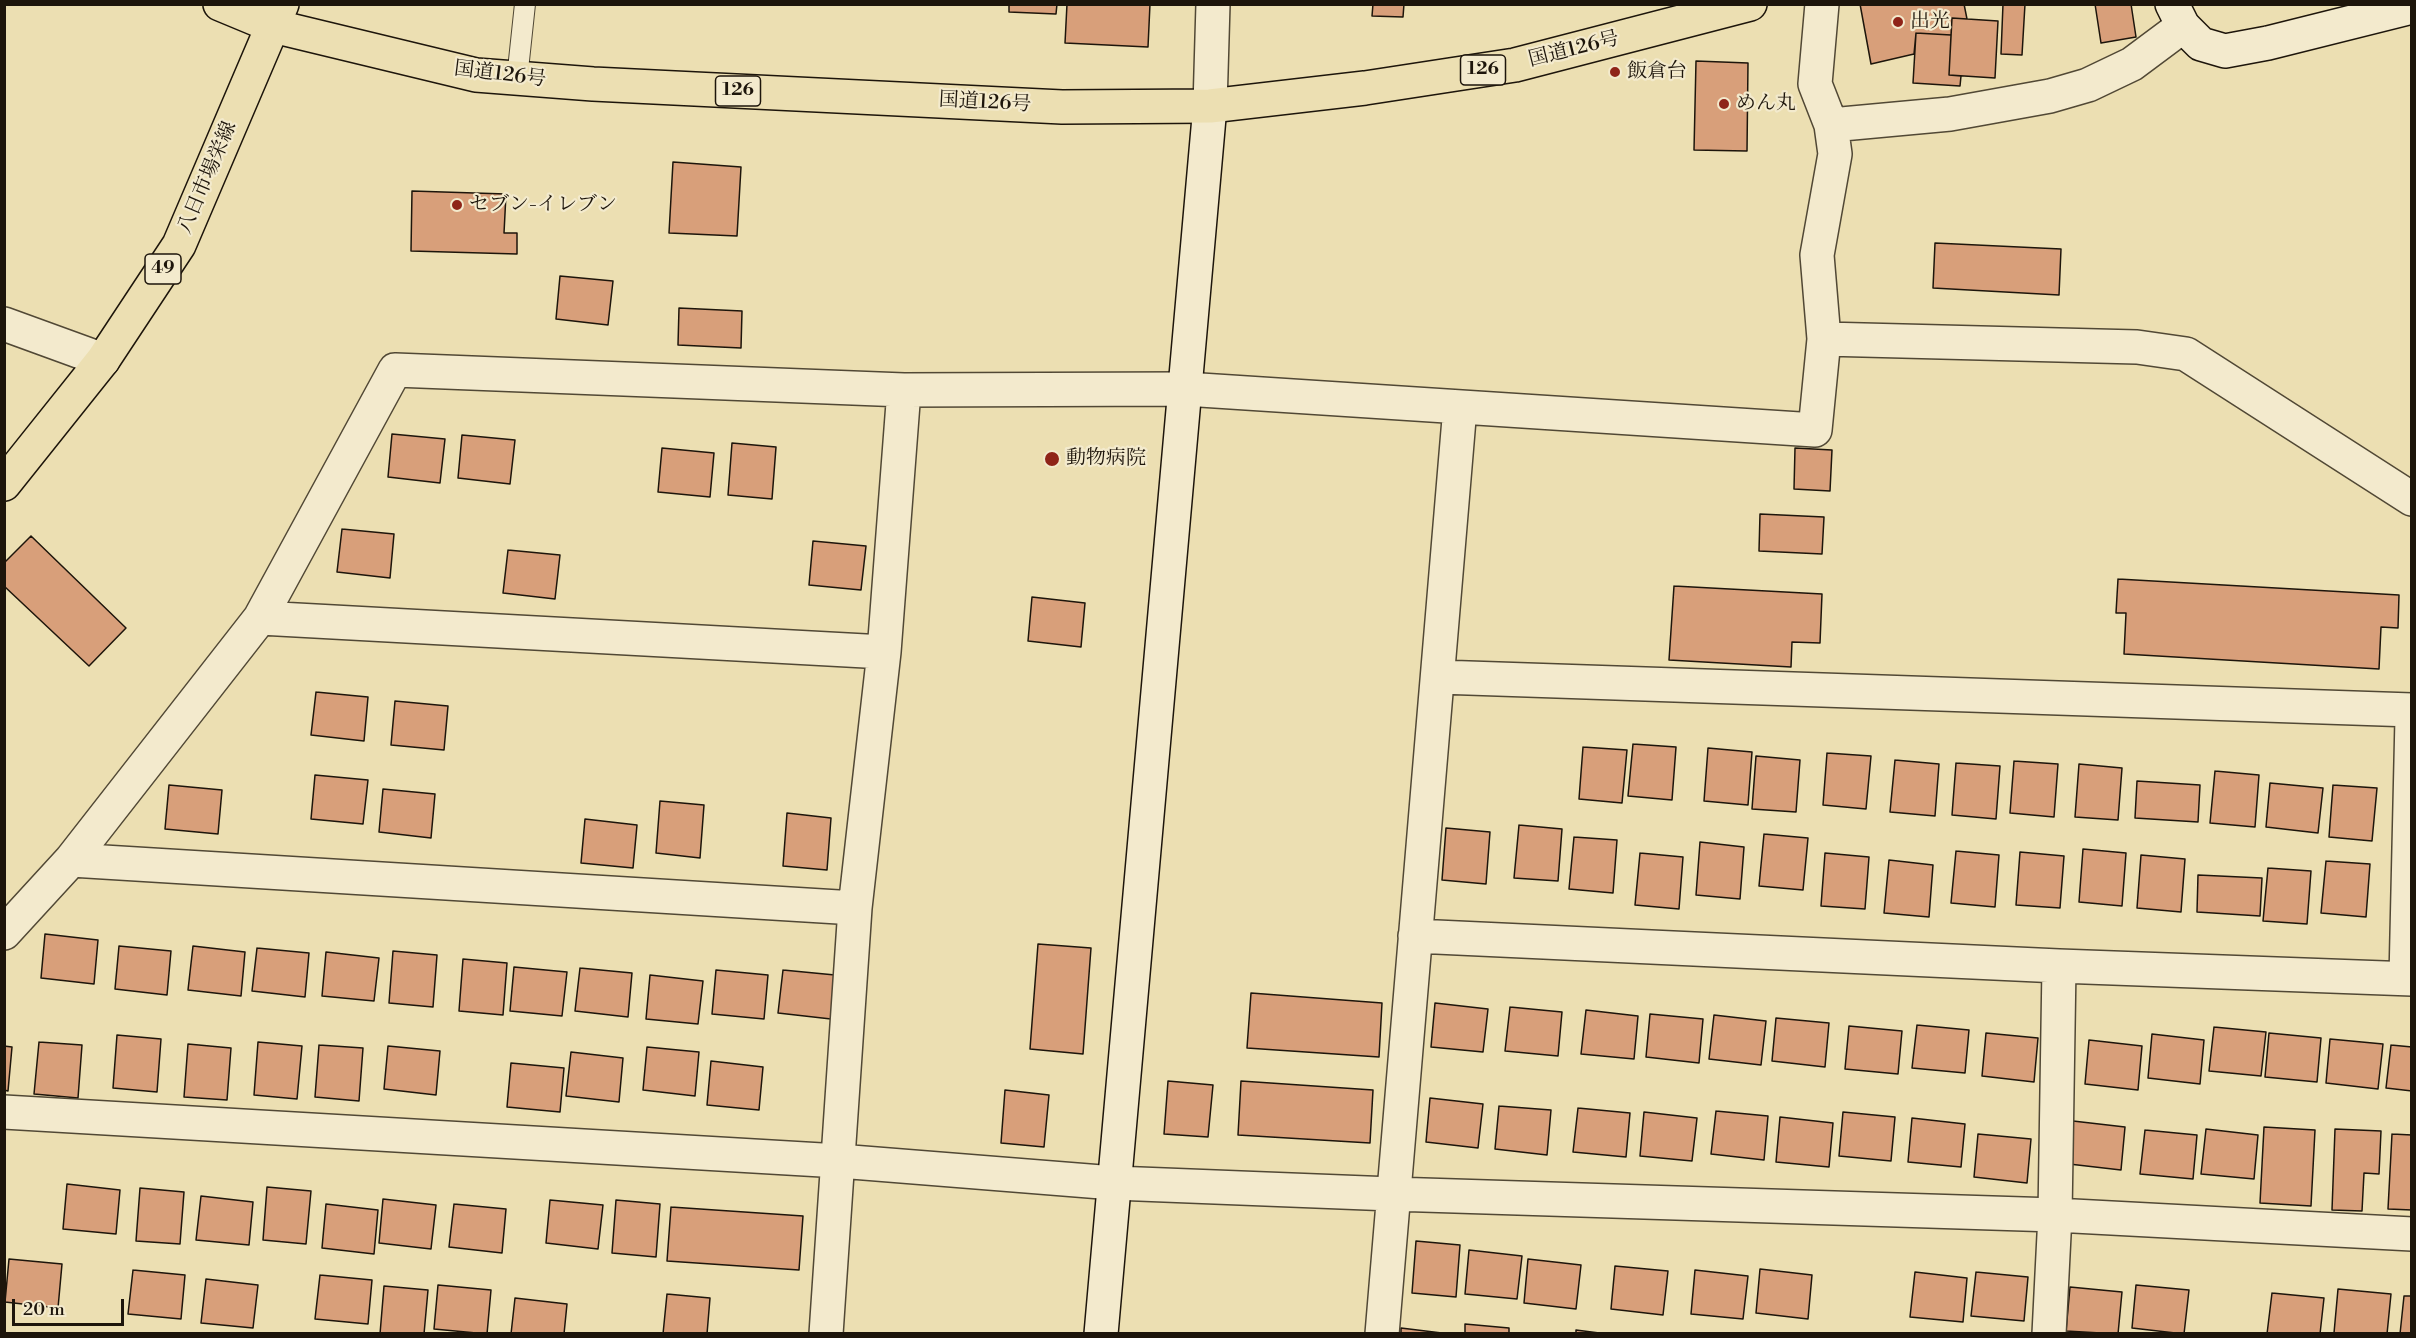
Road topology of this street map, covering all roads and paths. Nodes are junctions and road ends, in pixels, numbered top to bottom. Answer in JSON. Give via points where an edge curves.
{"nodes":[{"id":1,"x":220,"y":4,"type":"edge"},
{"id":2,"x":525,"y":4,"type":"edge"},
{"id":3,"x":1214,"y":4,"type":"edge"},
{"id":4,"x":1750,"y":4,"type":"edge"},
{"id":5,"x":1822,"y":4,"type":"edge"},
{"id":6,"x":2412,"y":7,"type":"edge"},
{"id":7,"x":277,"y":15,"type":"edge"},
{"id":8,"x":2177,"y":15,"type":"edge"},
{"id":9,"x":517,"y":79,"type":"junction"},
{"id":10,"x":1210,"y":106,"type":"junction"},
{"id":11,"x":1831,"y":125,"type":"junction"},
{"id":12,"x":4,"y":324,"type":"edge"},
{"id":13,"x":1824,"y":339,"type":"junction"},
{"id":14,"x":103,"y":360,"type":"junction"},
{"id":15,"x":1185,"y":389,"type":"junction"},
{"id":16,"x":904,"y":390,"type":"junction"},
{"id":17,"x":1460,"y":407,"type":"junction"},
{"id":18,"x":4,"y":484,"type":"edge"},
{"id":19,"x":2412,"y":499,"type":"edge"},
{"id":20,"x":260,"y":618,"type":"junction"},
{"id":21,"x":884,"y":652,"type":"junction"},
{"id":22,"x":1439,"y":677,"type":"junction"},
{"id":23,"x":2412,"y":710,"type":"edge"},
{"id":24,"x":2412,"y":718,"type":"edge"},
{"id":25,"x":71,"y":860,"type":"junction"},
{"id":26,"x":855,"y":908,"type":"junction"},
{"id":27,"x":4,"y":933,"type":"edge"},
{"id":28,"x":1415,"y":936,"type":"junction"},
{"id":29,"x":2059,"y":966,"type":"junction"},
{"id":30,"x":2409,"y":978,"type":"edge"},
{"id":31,"x":4,"y":1112,"type":"edge"},
{"id":32,"x":839,"y":1161,"type":"junction"},
{"id":33,"x":1114,"y":1183,"type":"junction"},
{"id":34,"x":1392,"y":1194,"type":"junction"},
{"id":35,"x":2055,"y":1215,"type":"junction"},
{"id":36,"x":2412,"y":1234,"type":"edge"},
{"id":37,"x":826,"y":1334,"type":"edge"},
{"id":38,"x":1101,"y":1334,"type":"edge"},
{"id":39,"x":1382,"y":1334,"type":"edge"},
{"id":40,"x":2049,"y":1334,"type":"edge"}],
"edges":[{"from":1,"to":7,"type":"main road","name":"国道126号","number":"126"},
{"from":2,"to":9,"type":"lane"},
{"from":3,"to":10,"type":"street"},
{"from":4,"to":10,"type":"main road","name":"国道126号","number":"126","via":[[1515,65]]},
{"from":5,"to":11,"type":"street","via":[[1815,84]]},
{"from":6,"to":8,"type":"street","via":[[2225,51],[2201,44]]},
{"from":7,"to":9,"type":"main road","name":"国道126号","number":"126","via":[[465,73]]},
{"from":7,"to":14,"type":"main road","name":"八日市場栄線","number":"49","via":[[179,245]]},
{"from":8,"to":11,"type":"street","via":[[2132,64],[2088,85],[1950,114]]},
{"from":9,"to":10,"type":"main road","name":"国道126号","number":"126","via":[[1062,107]]},
{"from":10,"to":15,"type":"street"},
{"from":11,"to":13,"type":"street","via":[[1835,154],[1817,255]]},
{"from":12,"to":14,"type":"street"},
{"from":13,"to":17,"type":"street","via":[[1815,430]]},
{"from":13,"to":19,"type":"street","via":[[2138,347],[2186,354]]},
{"from":14,"to":18,"type":"main road","name":"八日市場栄線","number":"49"},
{"from":15,"to":16,"type":"street"},
{"from":15,"to":17,"type":"street"},
{"from":15,"to":33,"type":"street"},
{"from":16,"to":20,"type":"street","via":[[394,370]]},
{"from":16,"to":21,"type":"street"},
{"from":17,"to":22,"type":"street"},
{"from":20,"to":21,"type":"street"},
{"from":20,"to":25,"type":"street"},
{"from":21,"to":26,"type":"street"},
{"from":22,"to":23,"type":"street"},
{"from":22,"to":28,"type":"street"},
{"from":24,"to":30,"type":"street"},
{"from":25,"to":26,"type":"street"},
{"from":25,"to":27,"type":"street"},
{"from":26,"to":32,"type":"street"},
{"from":28,"to":29,"type":"street"},
{"from":28,"to":34,"type":"street"},
{"from":29,"to":30,"type":"street"},
{"from":29,"to":35,"type":"street"},
{"from":31,"to":32,"type":"street"},
{"from":32,"to":33,"type":"street"},
{"from":32,"to":37,"type":"street"},
{"from":33,"to":34,"type":"street"},
{"from":33,"to":38,"type":"street"},
{"from":34,"to":35,"type":"street"},
{"from":34,"to":39,"type":"street"},
{"from":35,"to":36,"type":"street"},
{"from":35,"to":40,"type":"street"}]}
